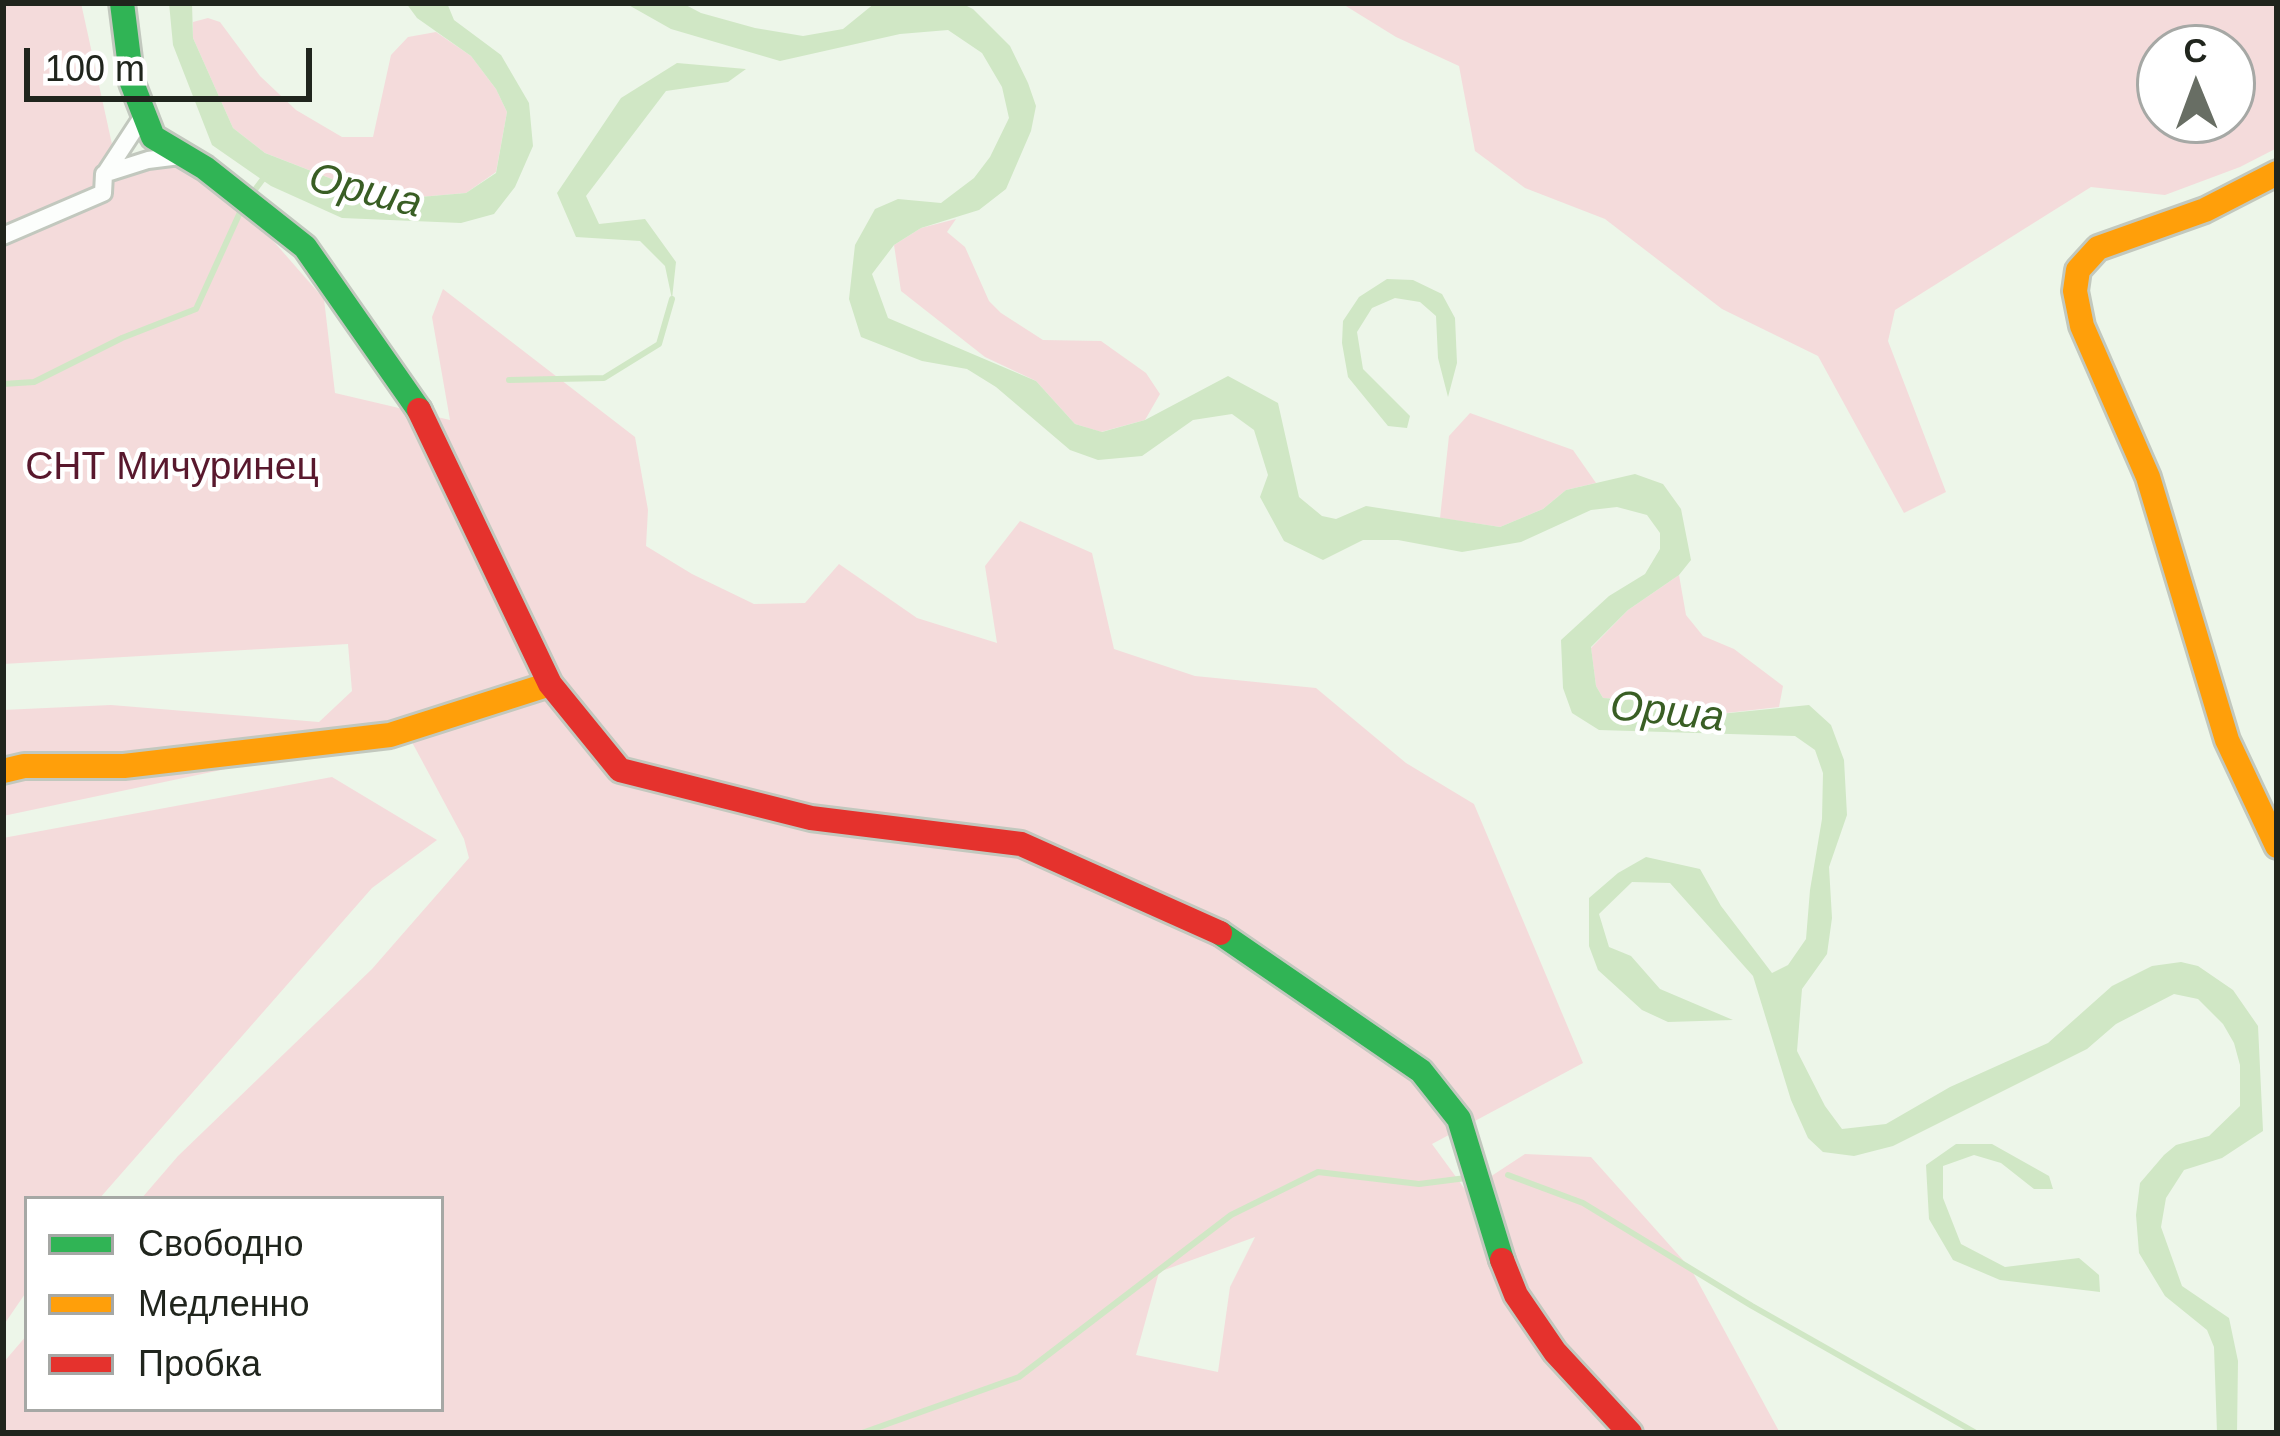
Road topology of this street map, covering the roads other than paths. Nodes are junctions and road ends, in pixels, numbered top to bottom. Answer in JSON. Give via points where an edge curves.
{"nodes":[{"id":1,"x":122,"y":3,"type":"edge"},
{"id":2,"x":143,"y":116,"type":"junction"},
{"id":3,"x":180,"y":156,"type":"junction"},
{"id":4,"x":2277,"y":173,"type":"edge"},
{"id":5,"x":104,"y":174,"type":"junction"},
{"id":6,"x":3,"y":236,"type":"edge"},
{"id":7,"x":550,"y":684,"type":"junction"},
{"id":8,"x":3,"y":772,"type":"edge"},
{"id":9,"x":2277,"y":846,"type":"edge"},
{"id":10,"x":1630,"y":1433,"type":"edge"}],
"edges":[{"from":1,"to":2,"type":"street"},
{"from":2,"to":3,"type":"street","via":[[153,137]]},
{"from":2,"to":5,"type":"street"},
{"from":3,"to":5,"type":"street"},
{"from":3,"to":7,"type":"street","via":[[305,247],[354,312],[427,421]]},
{"from":4,"to":9,"type":"street","via":[[2205,210],[2098,248],[2078,270],[2075,291],[2082,326],[2148,477],[2227,740]]},
{"from":5,"to":6,"type":"street","via":[[104,193]]},
{"from":7,"to":8,"type":"street","via":[[372,738]]},
{"from":7,"to":10,"type":"street","via":[[620,770],[812,818],[1021,844],[1209,925],[1382,1041],[1459,1119],[1516,1294],[1555,1352]]}]}
